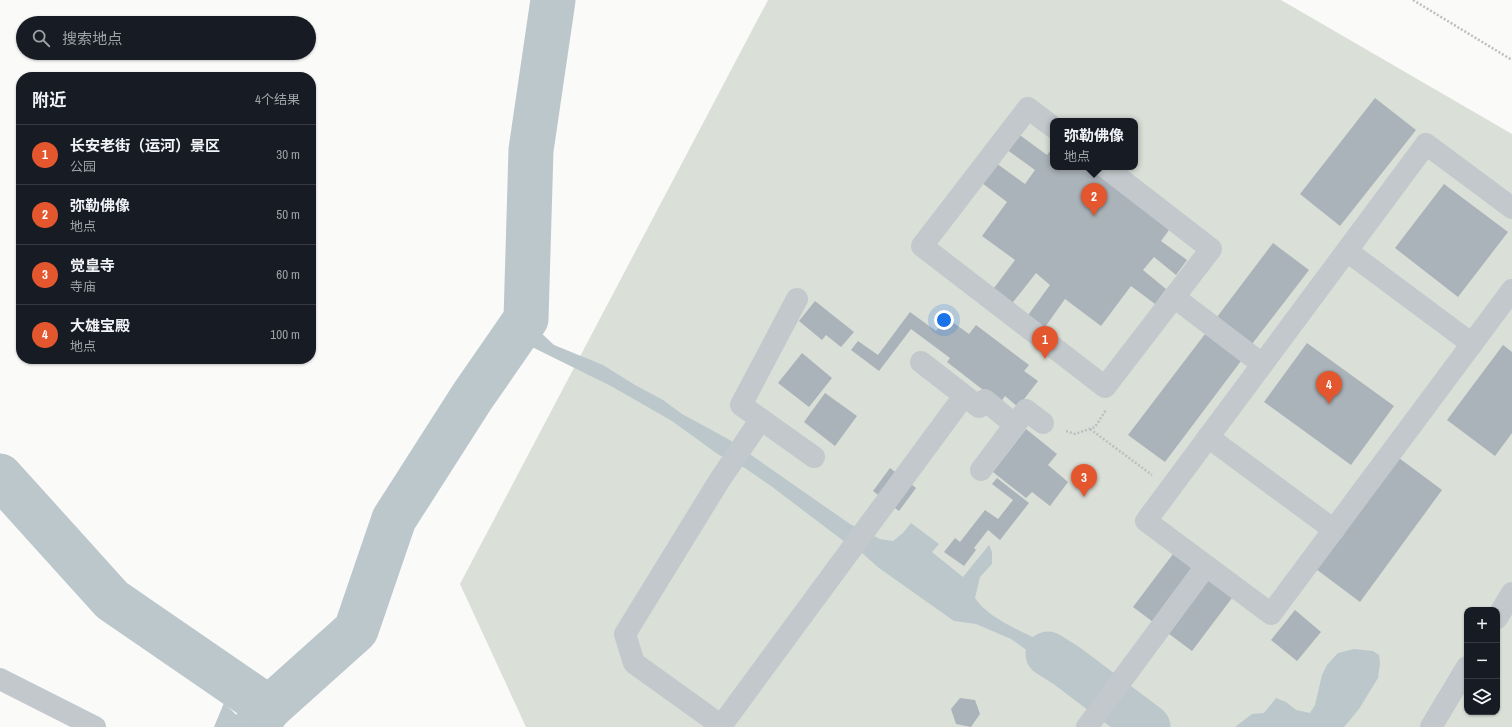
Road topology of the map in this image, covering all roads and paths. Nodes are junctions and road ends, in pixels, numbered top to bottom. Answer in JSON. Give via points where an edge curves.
{"nodes":[{"id":1,"x":1413,"y":0,"type":"edge"},
{"id":2,"x":1512,"y":60,"type":"edge"},
{"id":3,"x":1050,"y":126,"type":"edge"},
{"id":4,"x":1108,"y":170,"type":"edge"},
{"id":5,"x":1512,"y":208,"type":"edge"},
{"id":6,"x":1346,"y":251,"type":"junction"},
{"id":7,"x":1512,"y":290,"type":"edge"},
{"id":8,"x":1174,"y":297,"type":"junction"},
{"id":9,"x":797,"y":299,"type":"dead end"},
{"id":10,"x":1472,"y":344,"type":"junction"},
{"id":11,"x":921,"y":362,"type":"dead end"},
{"id":12,"x":1262,"y":364,"type":"junction"},
{"id":13,"x":1106,"y":387,"type":"junction"},
{"id":14,"x":964,"y":396,"type":"junction"},
{"id":15,"x":761,"y":419,"type":"junction"},
{"id":16,"x":1043,"y":423,"type":"joint"},
{"id":17,"x":1015,"y":425,"type":"junction"},
{"id":18,"x":1090,"y":429,"type":"junction"},
{"id":19,"x":1208,"y":437,"type":"junction"},
{"id":20,"x":814,"y":457,"type":"dead end"},
{"id":21,"x":980,"y":470,"type":"dead end"},
{"id":22,"x":1170,"y":488,"type":"junction"},
{"id":23,"x":1334,"y":530,"type":"junction"},
{"id":24,"x":1206,"y":566,"type":"junction"},
{"id":25,"x":1512,"y":593,"type":"edge"},
{"id":26,"x":1500,"y":613,"type":"edge"},
{"id":27,"x":1464,"y":672,"type":"edge"},
{"id":28,"x":0,"y":679,"type":"edge"},
{"id":29,"x":722,"y":726,"type":"edge"},
{"id":30,"x":95,"y":727,"type":"edge"},
{"id":31,"x":1087,"y":727,"type":"edge"},
{"id":32,"x":1431,"y":727,"type":"edge"}],
"edges":[{"from":1,"to":2,"type":"path"},
{"from":3,"to":13,"type":"street","via":[[1028,108],[922,246]]},
{"from":4,"to":8,"type":"street","via":[[1211,249]]},
{"from":5,"to":6,"type":"street","via":[[1426,144]]},
{"from":6,"to":10,"type":"street"},
{"from":6,"to":12,"type":"street"},
{"from":7,"to":10,"type":"street"},
{"from":8,"to":12,"type":"street"},
{"from":8,"to":13,"type":"street"},
{"from":9,"to":15,"type":"street","via":[[741,405]]},
{"from":10,"to":23,"type":"street"},
{"from":11,"to":14,"type":"street"},
{"from":12,"to":19,"type":"street"},
{"from":13,"to":18,"type":"path","via":[[1112,399],[1104,415],[1095,427]]},
{"from":14,"to":17,"type":"street","via":[[979,408],[985,400]]},
{"from":14,"to":29,"type":"street"},
{"from":15,"to":20,"type":"street"},
{"from":15,"to":29,"type":"street","via":[[625,634],[634,663]]},
{"from":16,"to":17,"type":"street","via":[[1026,410]]},
{"from":16,"to":18,"type":"path","via":[[1075,434]]},
{"from":17,"to":21,"type":"street"},
{"from":18,"to":22,"type":"path"},
{"from":19,"to":22,"type":"street"},
{"from":19,"to":23,"type":"street"},
{"from":22,"to":24,"type":"street","via":[[1146,521]]},
{"from":23,"to":24,"type":"street","via":[[1271,614]]},
{"from":24,"to":31,"type":"street"},
{"from":25,"to":26,"type":"street"},
{"from":27,"to":32,"type":"street"},
{"from":28,"to":30,"type":"street"}]}
